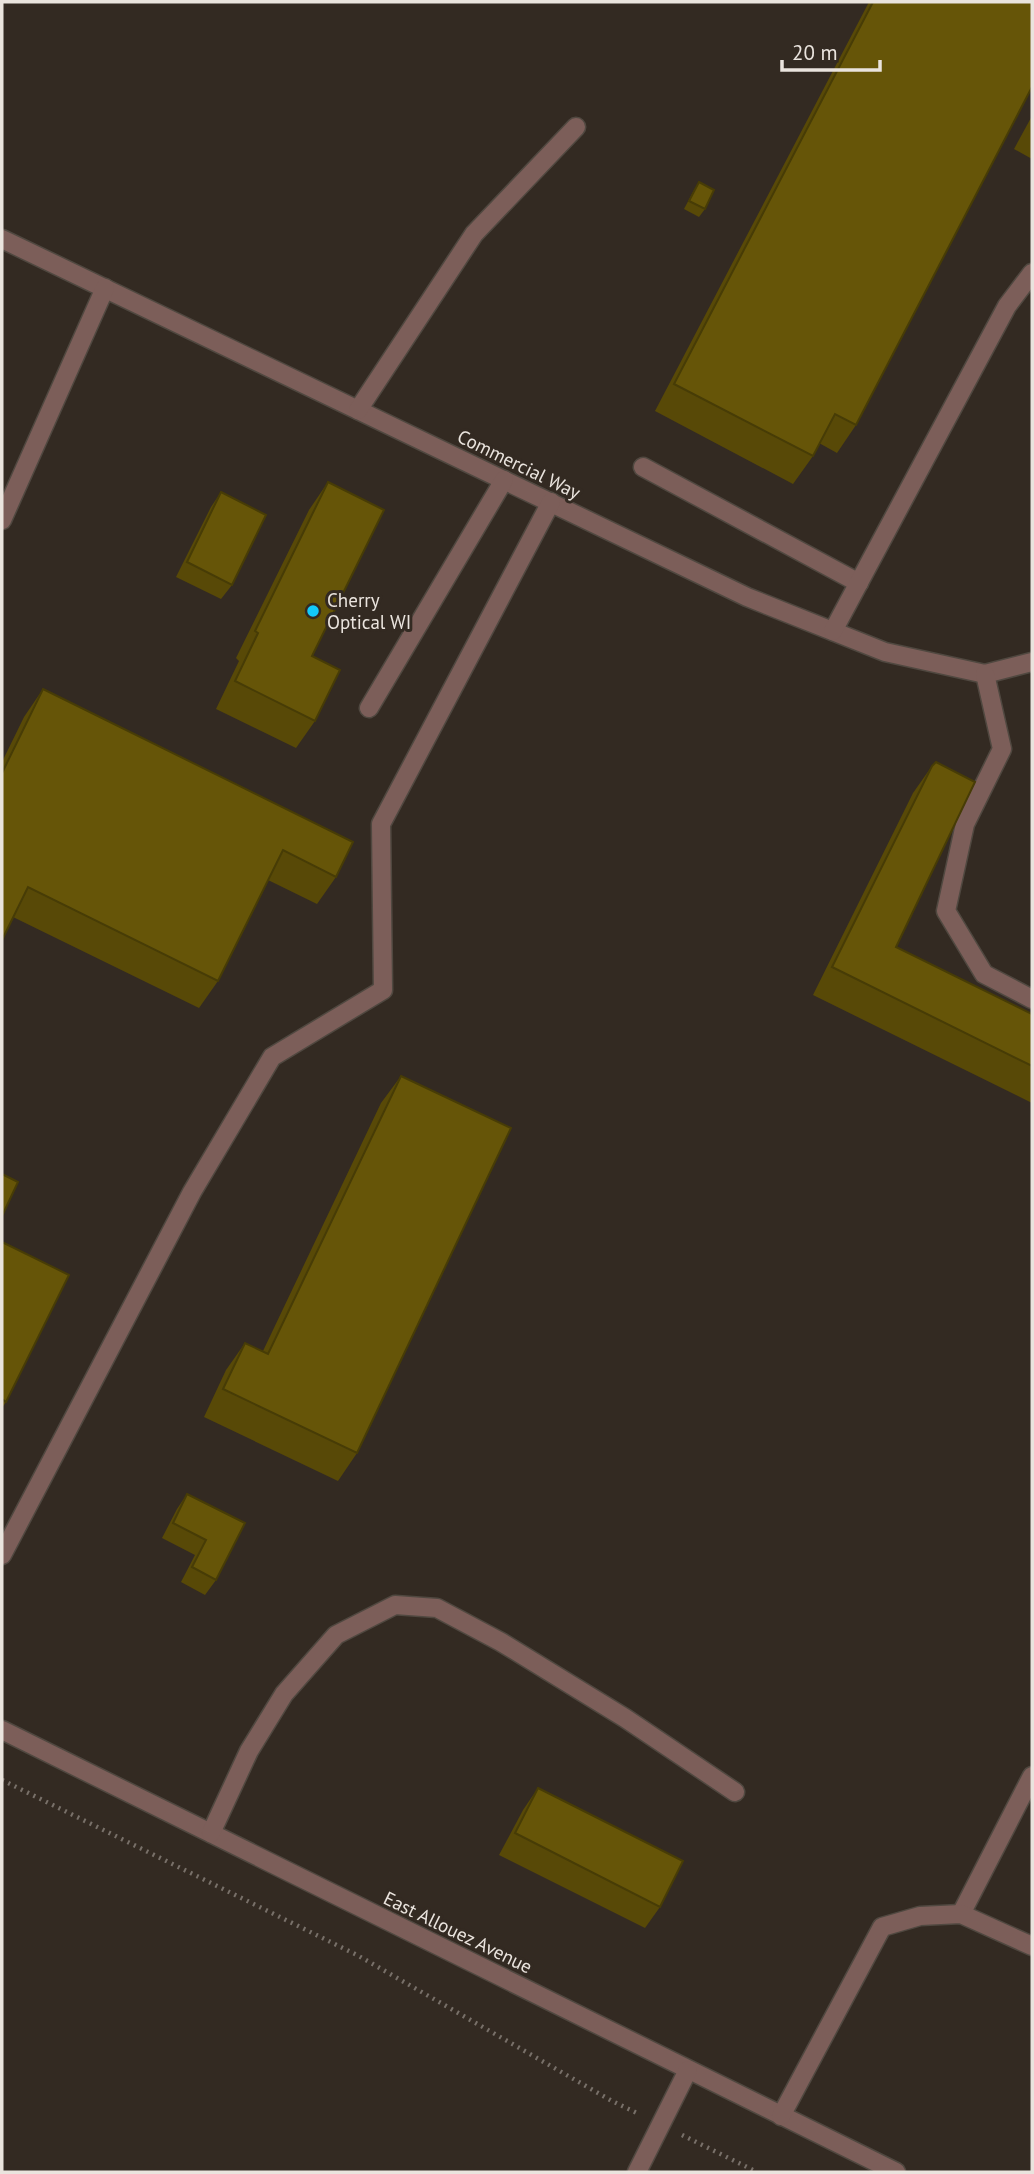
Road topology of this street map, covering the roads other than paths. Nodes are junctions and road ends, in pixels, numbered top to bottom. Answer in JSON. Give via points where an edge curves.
{"nodes":[{"id":1,"x":576,"y":127,"type":"dead end"},
{"id":2,"x":2,"y":239,"type":"edge"},
{"id":3,"x":1032,"y":273,"type":"edge"},
{"id":4,"x":105,"y":288,"type":"junction"},
{"id":5,"x":358,"y":410,"type":"junction"},
{"id":6,"x":643,"y":467,"type":"dead end"},
{"id":7,"x":504,"y":480,"type":"junction"},
{"id":8,"x":551,"y":502,"type":"junction"},
{"id":9,"x":2,"y":520,"type":"edge"},
{"id":10,"x":859,"y":583,"type":"junction"},
{"id":11,"x":833,"y":631,"type":"junction"},
{"id":12,"x":1032,"y":662,"type":"edge"},
{"id":13,"x":985,"y":674,"type":"junction"},
{"id":14,"x":369,"y":708,"type":"dead end"},
{"id":15,"x":1032,"y":999,"type":"edge"},
{"id":16,"x":2,"y":1555,"type":"edge"},
{"id":17,"x":2,"y":1730,"type":"edge"},
{"id":18,"x":1032,"y":1776,"type":"edge"},
{"id":19,"x":735,"y":1792,"type":"dead end"},
{"id":20,"x":211,"y":1833,"type":"junction"},
{"id":21,"x":961,"y":1913,"type":"junction"},
{"id":22,"x":1032,"y":1946,"type":"edge"},
{"id":23,"x":688,"y":2070,"type":"junction"},
{"id":24,"x":781,"y":2116,"type":"junction"},
{"id":25,"x":637,"y":2172,"type":"edge"},
{"id":26,"x":895,"y":2172,"type":"edge"}],
"edges":[{"from":1,"to":5,"type":"street","via":[[474,234]]},
{"from":2,"to":4,"type":"street","name":"Commercial Way"},
{"from":3,"to":10,"type":"street","via":[[1007,306]]},
{"from":4,"to":5,"type":"street","name":"Commercial Way"},
{"from":4,"to":9,"type":"street"},
{"from":5,"to":7,"type":"street","name":"Commercial Way"},
{"from":6,"to":10,"type":"street"},
{"from":7,"to":8,"type":"street","name":"Commercial Way"},
{"from":7,"to":14,"type":"street"},
{"from":8,"to":11,"type":"street","name":"Commercial Way","via":[[747,597]]},
{"from":8,"to":16,"type":"street","via":[[381,824],[383,990],[272,1058],[192,1192]]},
{"from":10,"to":11,"type":"street"},
{"from":11,"to":13,"type":"street","name":"Commercial Way","via":[[885,652]]},
{"from":12,"to":13,"type":"street","name":"Commercial Way"},
{"from":13,"to":15,"type":"street","via":[[1002,749],[965,824],[946,911],[984,974]]},
{"from":17,"to":20,"type":"street","name":"East Allouez Avenue"},
{"from":18,"to":21,"type":"street"},
{"from":19,"to":20,"type":"street","via":[[625,1717],[501,1642],[437,1608],[396,1605],[336,1635],[284,1693],[249,1751]]},
{"from":20,"to":23,"type":"street","name":"East Allouez Avenue"},
{"from":21,"to":22,"type":"street"},
{"from":21,"to":24,"type":"street","via":[[920,1916],[882,1927]]},
{"from":23,"to":24,"type":"street","name":"East Allouez Avenue"},
{"from":23,"to":25,"type":"street"},
{"from":24,"to":26,"type":"street","name":"East Allouez Avenue"}]}
